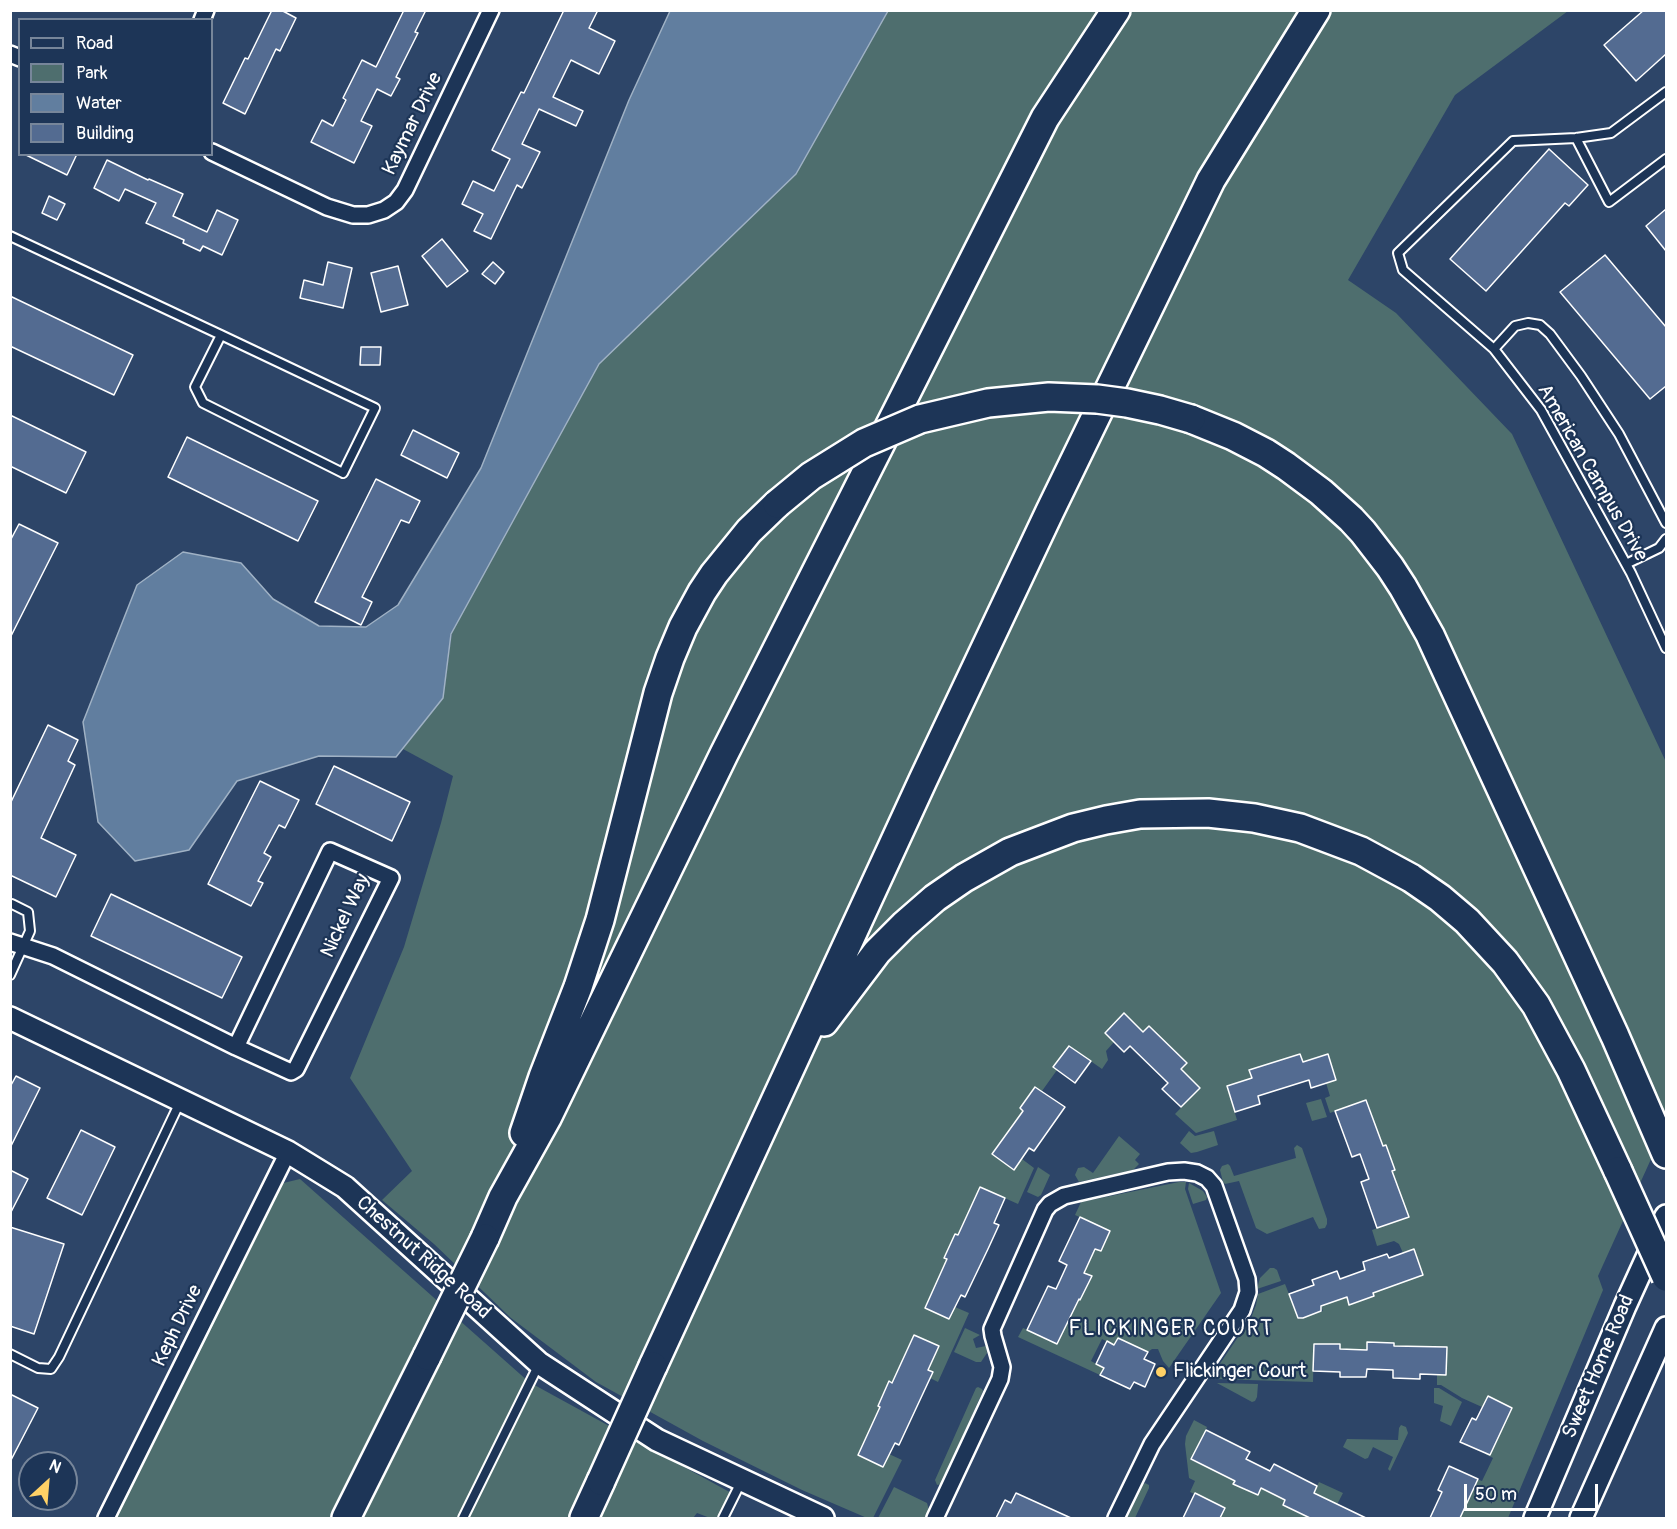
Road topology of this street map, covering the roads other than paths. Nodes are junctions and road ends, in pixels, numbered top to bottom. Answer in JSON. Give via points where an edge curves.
{"nodes":[{"id":1,"x":491,"y":10,"type":"edge"},
{"id":2,"x":1116,"y":10,"type":"edge"},
{"id":3,"x":1316,"y":10,"type":"edge"},
{"id":4,"x":1666,"y":92,"type":"edge"},
{"id":5,"x":1576,"y":138,"type":"junction"},
{"id":6,"x":213,"y":152,"type":"edge"},
{"id":7,"x":1666,"y":159,"type":"edge"},
{"id":8,"x":10,"y":236,"type":"edge"},
{"id":9,"x":221,"y":335,"type":"junction"},
{"id":10,"x":1494,"y":349,"type":"junction"},
{"id":11,"x":1666,"y":523,"type":"edge"},
{"id":12,"x":1666,"y":539,"type":"edge"},
{"id":13,"x":1626,"y":564,"type":"junction"},
{"id":14,"x":1666,"y":648,"type":"edge"},
{"id":15,"x":10,"y":905,"type":"edge"},
{"id":16,"x":17,"y":945,"type":"edge"},
{"id":17,"x":10,"y":975,"type":"edge"},
{"id":18,"x":10,"y":1018,"type":"edge"},
{"id":19,"x":236,"y":1047,"type":"junction"},
{"id":20,"x":788,"y":1072,"type":"junction"},
{"id":21,"x":181,"y":1100,"type":"junction"},
{"id":22,"x":288,"y":1152,"type":"junction"},
{"id":23,"x":1666,"y":1154,"type":"edge"},
{"id":24,"x":503,"y":1197,"type":"junction"},
{"id":25,"x":1666,"y":1216,"type":"edge"},
{"id":26,"x":1666,"y":1277,"type":"edge"},
{"id":27,"x":1666,"y":1328,"type":"edge"},
{"id":28,"x":10,"y":1354,"type":"edge"},
{"id":29,"x":539,"y":1363,"type":"junction"},
{"id":30,"x":742,"y":1480,"type":"junction"},
{"id":31,"x":106,"y":1518,"type":"edge"},
{"id":32,"x":346,"y":1518,"type":"edge"},
{"id":33,"x":463,"y":1518,"type":"edge"},
{"id":34,"x":584,"y":1518,"type":"edge"},
{"id":35,"x":723,"y":1518,"type":"edge"},
{"id":36,"x":823,"y":1518,"type":"edge"},
{"id":37,"x":935,"y":1518,"type":"edge"},
{"id":38,"x":1116,"y":1518,"type":"edge"},
{"id":39,"x":1535,"y":1518,"type":"edge"},
{"id":40,"x":1581,"y":1518,"type":"edge"}],
"edges":[{"from":1,"to":6,"type":"street","name":"Kaymar Drive","via":[[405,190],[384,210],[353,215],[327,207]]},
{"from":2,"to":24,"type":"highway","via":[[1045,118],[729,744],[547,1118]]},
{"from":3,"to":20,"type":"highway","via":[[1211,180],[1050,511]]},
{"from":4,"to":5,"type":"lane","name":"American Campus Drive","via":[[1611,133]]},
{"from":5,"to":7,"type":"lane","via":[[1609,202]]},
{"from":5,"to":10,"type":"lane","name":"American Campus Drive","via":[[1513,141],[1398,253],[1403,270]]},
{"from":8,"to":9,"type":"lane"},
{"from":9,"to":9,"type":"lane","via":[[195,387],[202,404],[343,473],[375,408]]},
{"from":10,"to":11,"type":"lane","via":[[1515,326],[1540,325],[1550,334],[1618,434]]},
{"from":10,"to":13,"type":"lane","name":"American Campus Drive","via":[[1541,410]]},
{"from":12,"to":13,"type":"lane","via":[[1659,548]]},
{"from":13,"to":14,"type":"lane","name":"American Campus Drive"},
{"from":15,"to":16,"type":"lane","via":[[28,912],[30,931]]},
{"from":16,"to":17,"type":"lane"},
{"from":16,"to":19,"type":"street","name":"Nickel Way","via":[[53,956]]},
{"from":18,"to":21,"type":"street","name":"Chestnut Ridge Road"},
{"from":19,"to":19,"type":"street","name":"Nickel Way","via":[[330,850],[391,878],[296,1069],[291,1072]]},
{"from":20,"to":26,"type":"highway","bridge":true,"via":[[889,939],[935,898],[1010,852],[1106,820],[1161,813],[1232,815],[1300,828],[1362,851],[1411,878],[1467,921],[1495,950],[1536,1005],[1571,1070]]},
{"from":20,"to":34,"type":"highway","bridge":true},
{"from":21,"to":22,"type":"street","name":"Chestnut Ridge Road"},
{"from":21,"to":28,"type":"lane","via":[[51,1369],[38,1368]]},
{"from":22,"to":29,"type":"street","name":"Chestnut Ridge Road","via":[[345,1187]]},
{"from":22,"to":31,"type":"street","name":"Keph Drive"},
{"from":23,"to":24,"type":"highway","bridge":true,"via":[[1606,1016],[1413,603],[1351,519],[1266,453],[1191,419],[1138,405],[1049,397],[988,403],[920,419],[864,443],[811,476],[777,504],[748,531],[714,573],[683,627],[658,693],[600,920]]},
{"from":24,"to":32,"type":"highway","bridge":true},
{"from":25,"to":39,"type":"street","name":"Sweet Home Road"},
{"from":27,"to":40,"type":"street"},
{"from":29,"to":30,"type":"street","name":"Chestnut Ridge Road","via":[[657,1440]]},
{"from":29,"to":33,"type":"lane"},
{"from":30,"to":35,"type":"lane"},
{"from":30,"to":36,"type":"street","name":"Chestnut Ridge Road"},
{"from":37,"to":38,"type":"street","via":[[1000,1379],[1002,1367],[992,1329],[1050,1204],[1064,1196],[1168,1172],[1197,1173],[1214,1186],[1247,1279],[1248,1292],[1242,1310],[1152,1444]]}]}
